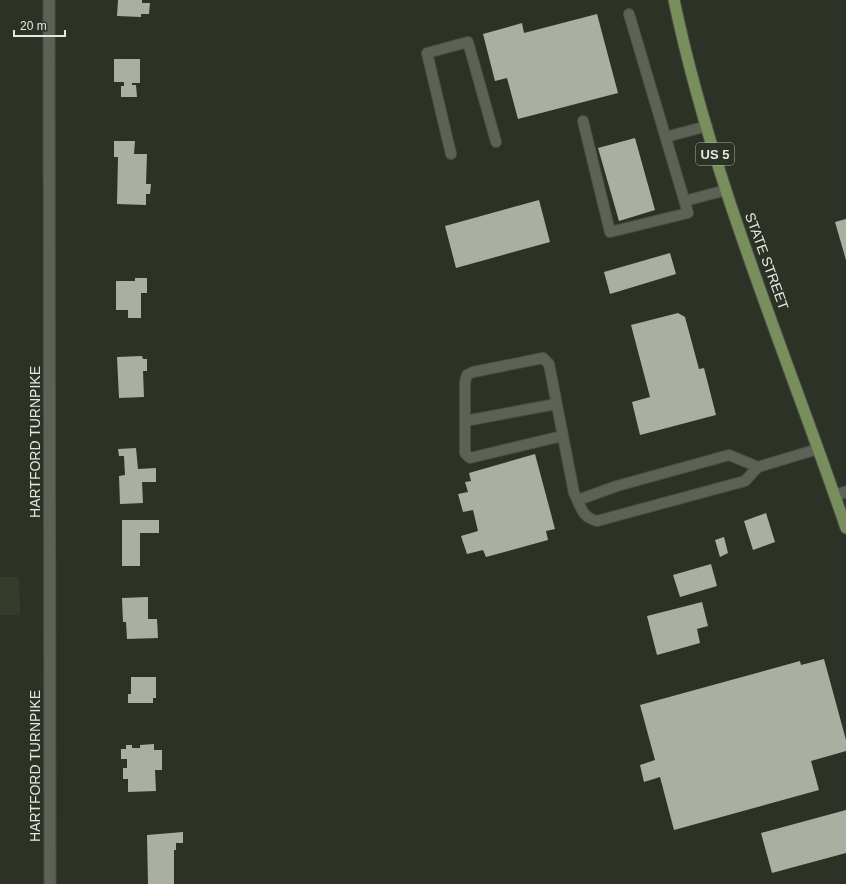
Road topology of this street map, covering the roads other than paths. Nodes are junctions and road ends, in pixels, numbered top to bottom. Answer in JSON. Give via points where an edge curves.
{"nodes":[{"id":1,"x":49,"y":0,"type":"edge"},
{"id":2,"x":674,"y":0,"type":"edge"},
{"id":3,"x":629,"y":14,"type":"dead end"},
{"id":4,"x":583,"y":121,"type":"dead end"},
{"id":5,"x":707,"y":126,"type":"junction"},
{"id":6,"x":666,"y":137,"type":"junction"},
{"id":7,"x":496,"y":142,"type":"dead end"},
{"id":8,"x":451,"y":154,"type":"dead end"},
{"id":9,"x":726,"y":190,"type":"junction"},
{"id":10,"x":684,"y":201,"type":"junction"},
{"id":11,"x":556,"y":404,"type":"junction"},
{"id":12,"x":465,"y":421,"type":"junction"},
{"id":13,"x":562,"y":436,"type":"junction"},
{"id":14,"x":818,"y":449,"type":"junction"},
{"id":15,"x":758,"y":467,"type":"junction"},
{"id":16,"x":846,"y":492,"type":"edge"},
{"id":17,"x":835,"y":495,"type":"junction"},
{"id":18,"x":578,"y":500,"type":"junction"},
{"id":19,"x":846,"y":528,"type":"edge"},
{"id":20,"x":50,"y":884,"type":"edge"}],
"edges":[{"from":1,"to":20,"type":"main road","name":"HARTFORD TURNPIKE"},
{"from":2,"to":5,"type":"main road","name":"STATE STREET","number":"US 5","via":[[681,35]]},
{"from":3,"to":6,"type":"lane"},
{"from":4,"to":10,"type":"lane","via":[[610,232],[688,213]]},
{"from":5,"to":6,"type":"lane"},
{"from":5,"to":9,"type":"main road","name":"STATE STREET","number":"US 5"},
{"from":6,"to":10,"type":"lane"},
{"from":7,"to":8,"type":"lane","via":[[468,42],[427,53]]},
{"from":9,"to":10,"type":"lane"},
{"from":9,"to":14,"type":"main road","name":"STATE STREET","number":"US 5"},
{"from":11,"to":12,"type":"lane"},
{"from":11,"to":12,"type":"lane","via":[[549,364],[543,358],[468,375],[465,382]]},
{"from":11,"to":13,"type":"lane"},
{"from":12,"to":13,"type":"lane","via":[[465,453],[470,458]]},
{"from":13,"to":18,"type":"lane","via":[[574,494]]},
{"from":14,"to":15,"type":"lane"},
{"from":14,"to":17,"type":"main road","name":"STATE STREET","number":"US 5"},
{"from":15,"to":18,"type":"lane","via":[[729,455],[617,486]]},
{"from":15,"to":18,"type":"lane","via":[[745,481],[597,521],[589,519],[583,513]]},
{"from":16,"to":17,"type":"main road"},
{"from":17,"to":19,"type":"main road","name":"STATE STREET","number":"US 5"}]}
